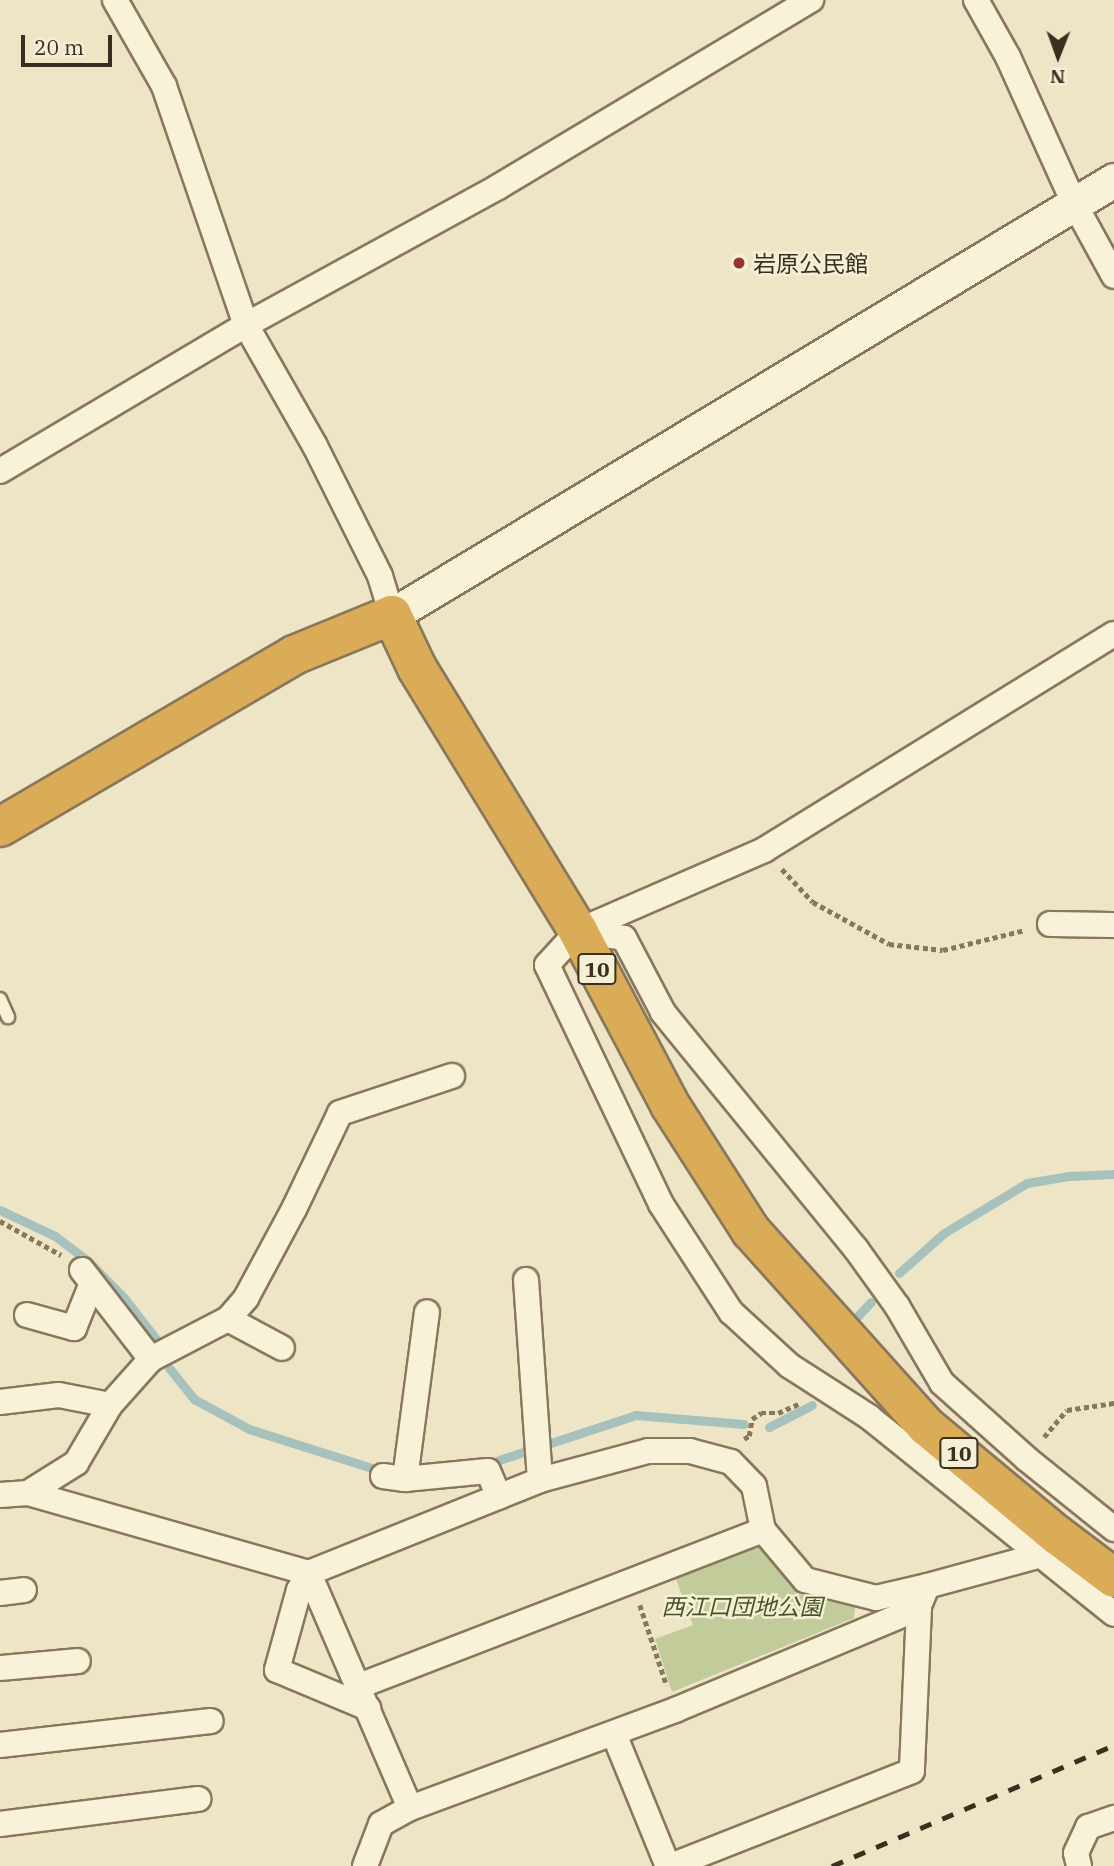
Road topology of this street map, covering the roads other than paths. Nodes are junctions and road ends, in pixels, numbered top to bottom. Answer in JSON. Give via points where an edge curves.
{"nodes":[{"id":1,"x":115,"y":0,"type":"edge"},
{"id":2,"x":811,"y":0,"type":"edge"},
{"id":3,"x":976,"y":0,"type":"edge"},
{"id":4,"x":1114,"y":180,"type":"edge"},
{"id":5,"x":1074,"y":203,"type":"junction"},
{"id":6,"x":1114,"y":276,"type":"edge"},
{"id":7,"x":246,"y":325,"type":"junction"},
{"id":8,"x":0,"y":471,"type":"edge"},
{"id":9,"x":392,"y":615,"type":"junction"},
{"id":10,"x":1114,"y":634,"type":"edge"},
{"id":11,"x":0,"y":827,"type":"edge"},
{"id":12,"x":1050,"y":924,"type":"road end"},
{"id":13,"x":1114,"y":925,"type":"edge"},
{"id":14,"x":578,"y":931,"type":"junction"},
{"id":15,"x":0,"y":999,"type":"edge"},
{"id":16,"x":8,"y":1017,"type":"dead end"},
{"id":17,"x":452,"y":1076,"type":"dead end"},
{"id":18,"x":526,"y":1280,"type":"dead end"},
{"id":19,"x":427,"y":1312,"type":"dead end"},
{"id":20,"x":27,"y":1315,"type":"dead end"},
{"id":21,"x":228,"y":1319,"type":"junction"},
{"id":22,"x":282,"y":1348,"type":"dead end"},
{"id":23,"x":151,"y":1359,"type":"junction"},
{"id":24,"x":0,"y":1402,"type":"edge"},
{"id":25,"x":110,"y":1405,"type":"junction"},
{"id":26,"x":541,"y":1480,"type":"junction"},
{"id":27,"x":28,"y":1493,"type":"junction"},
{"id":28,"x":0,"y":1495,"type":"edge"},
{"id":29,"x":499,"y":1497,"type":"junction"},
{"id":30,"x":1114,"y":1529,"type":"edge"},
{"id":31,"x":763,"y":1530,"type":"junction"},
{"id":32,"x":1041,"y":1555,"type":"junction"},
{"id":33,"x":309,"y":1573,"type":"junction"},
{"id":34,"x":1114,"y":1577,"type":"edge"},
{"id":35,"x":923,"y":1597,"type":"junction"},
{"id":36,"x":1114,"y":1614,"type":"edge"},
{"id":37,"x":78,"y":1661,"type":"dead end"},
{"id":38,"x":0,"y":1668,"type":"edge"},
{"id":39,"x":364,"y":1697,"type":"junction"},
{"id":40,"x":211,"y":1721,"type":"dead end"},
{"id":41,"x":614,"y":1734,"type":"junction"},
{"id":42,"x":0,"y":1745,"type":"edge"},
{"id":43,"x":198,"y":1799,"type":"dead end"},
{"id":44,"x":410,"y":1808,"type":"junction"},
{"id":45,"x":1114,"y":1818,"type":"edge"},
{"id":46,"x":0,"y":1825,"type":"edge"},
{"id":47,"x":365,"y":1866,"type":"edge"},
{"id":48,"x":670,"y":1866,"type":"edge"},
{"id":49,"x":1079,"y":1866,"type":"edge"}],
"edges":[{"from":1,"to":7,"type":"street","via":[[164,86]]},
{"from":2,"to":7,"type":"street","via":[[498,187]]},
{"from":3,"to":5,"type":"street","via":[[1008,57]]},
{"from":4,"to":5,"type":"street"},
{"from":5,"to":6,"type":"street"},
{"from":5,"to":9,"type":"street"},
{"from":7,"to":8,"type":"street"},
{"from":7,"to":9,"type":"street","via":[[321,458],[380,576]]},
{"from":9,"to":11,"type":"highway","via":[[294,655]]},
{"from":9,"to":14,"type":"highway","number":"10","via":[[417,668]]},
{"from":10,"to":14,"type":"street","via":[[764,850]]},
{"from":12,"to":13,"type":"street"},
{"from":14,"to":30,"type":"street","via":[[624,938],[663,1012],[856,1249],[897,1306],[942,1383]]},
{"from":14,"to":32,"type":"street","via":[[547,965],[661,1204],[731,1312],[790,1366],[869,1418]]},
{"from":14,"to":34,"type":"highway","number":"10","via":[[670,1105],[751,1231],[926,1426]]},
{"from":15,"to":16,"type":"lane"},
{"from":17,"to":21,"type":"street","via":[[340,1113],[246,1298]]},
{"from":18,"to":26,"type":"street"},
{"from":19,"to":29,"type":"street","via":[[394,1478],[488,1471]]},
{"from":20,"to":23,"type":"street","via":[[74,1328],[87,1277]]},
{"from":21,"to":22,"type":"street"},
{"from":21,"to":23,"type":"street"},
{"from":23,"to":25,"type":"street"},
{"from":24,"to":25,"type":"street","via":[[59,1395]]},
{"from":25,"to":27,"type":"street","via":[[76,1463]]},
{"from":26,"to":29,"type":"street"},
{"from":26,"to":31,"type":"street","via":[[648,1451],[690,1451],[732,1462],[754,1486]]},
{"from":27,"to":28,"type":"street"},
{"from":27,"to":33,"type":"street"},
{"from":29,"to":33,"type":"street"},
{"from":31,"to":35,"type":"street","via":[[805,1580],[876,1598]]},
{"from":31,"to":39,"type":"street","via":[[632,1581]]},
{"from":32,"to":35,"type":"street"},
{"from":32,"to":36,"type":"street"},
{"from":33,"to":39,"type":"street"},
{"from":33,"to":39,"type":"street","via":[[299,1590],[277,1670]]},
{"from":35,"to":41,"type":"street"},
{"from":35,"to":48,"type":"street","via":[[912,1771]]},
{"from":37,"to":38,"type":"street"},
{"from":39,"to":44,"type":"street"},
{"from":40,"to":42,"type":"street"},
{"from":41,"to":44,"type":"street"},
{"from":41,"to":48,"type":"street"},
{"from":43,"to":46,"type":"street"},
{"from":44,"to":47,"type":"street","via":[[381,1824]]},
{"from":45,"to":49,"type":"street","via":[[1088,1827],[1076,1853]]}]}
